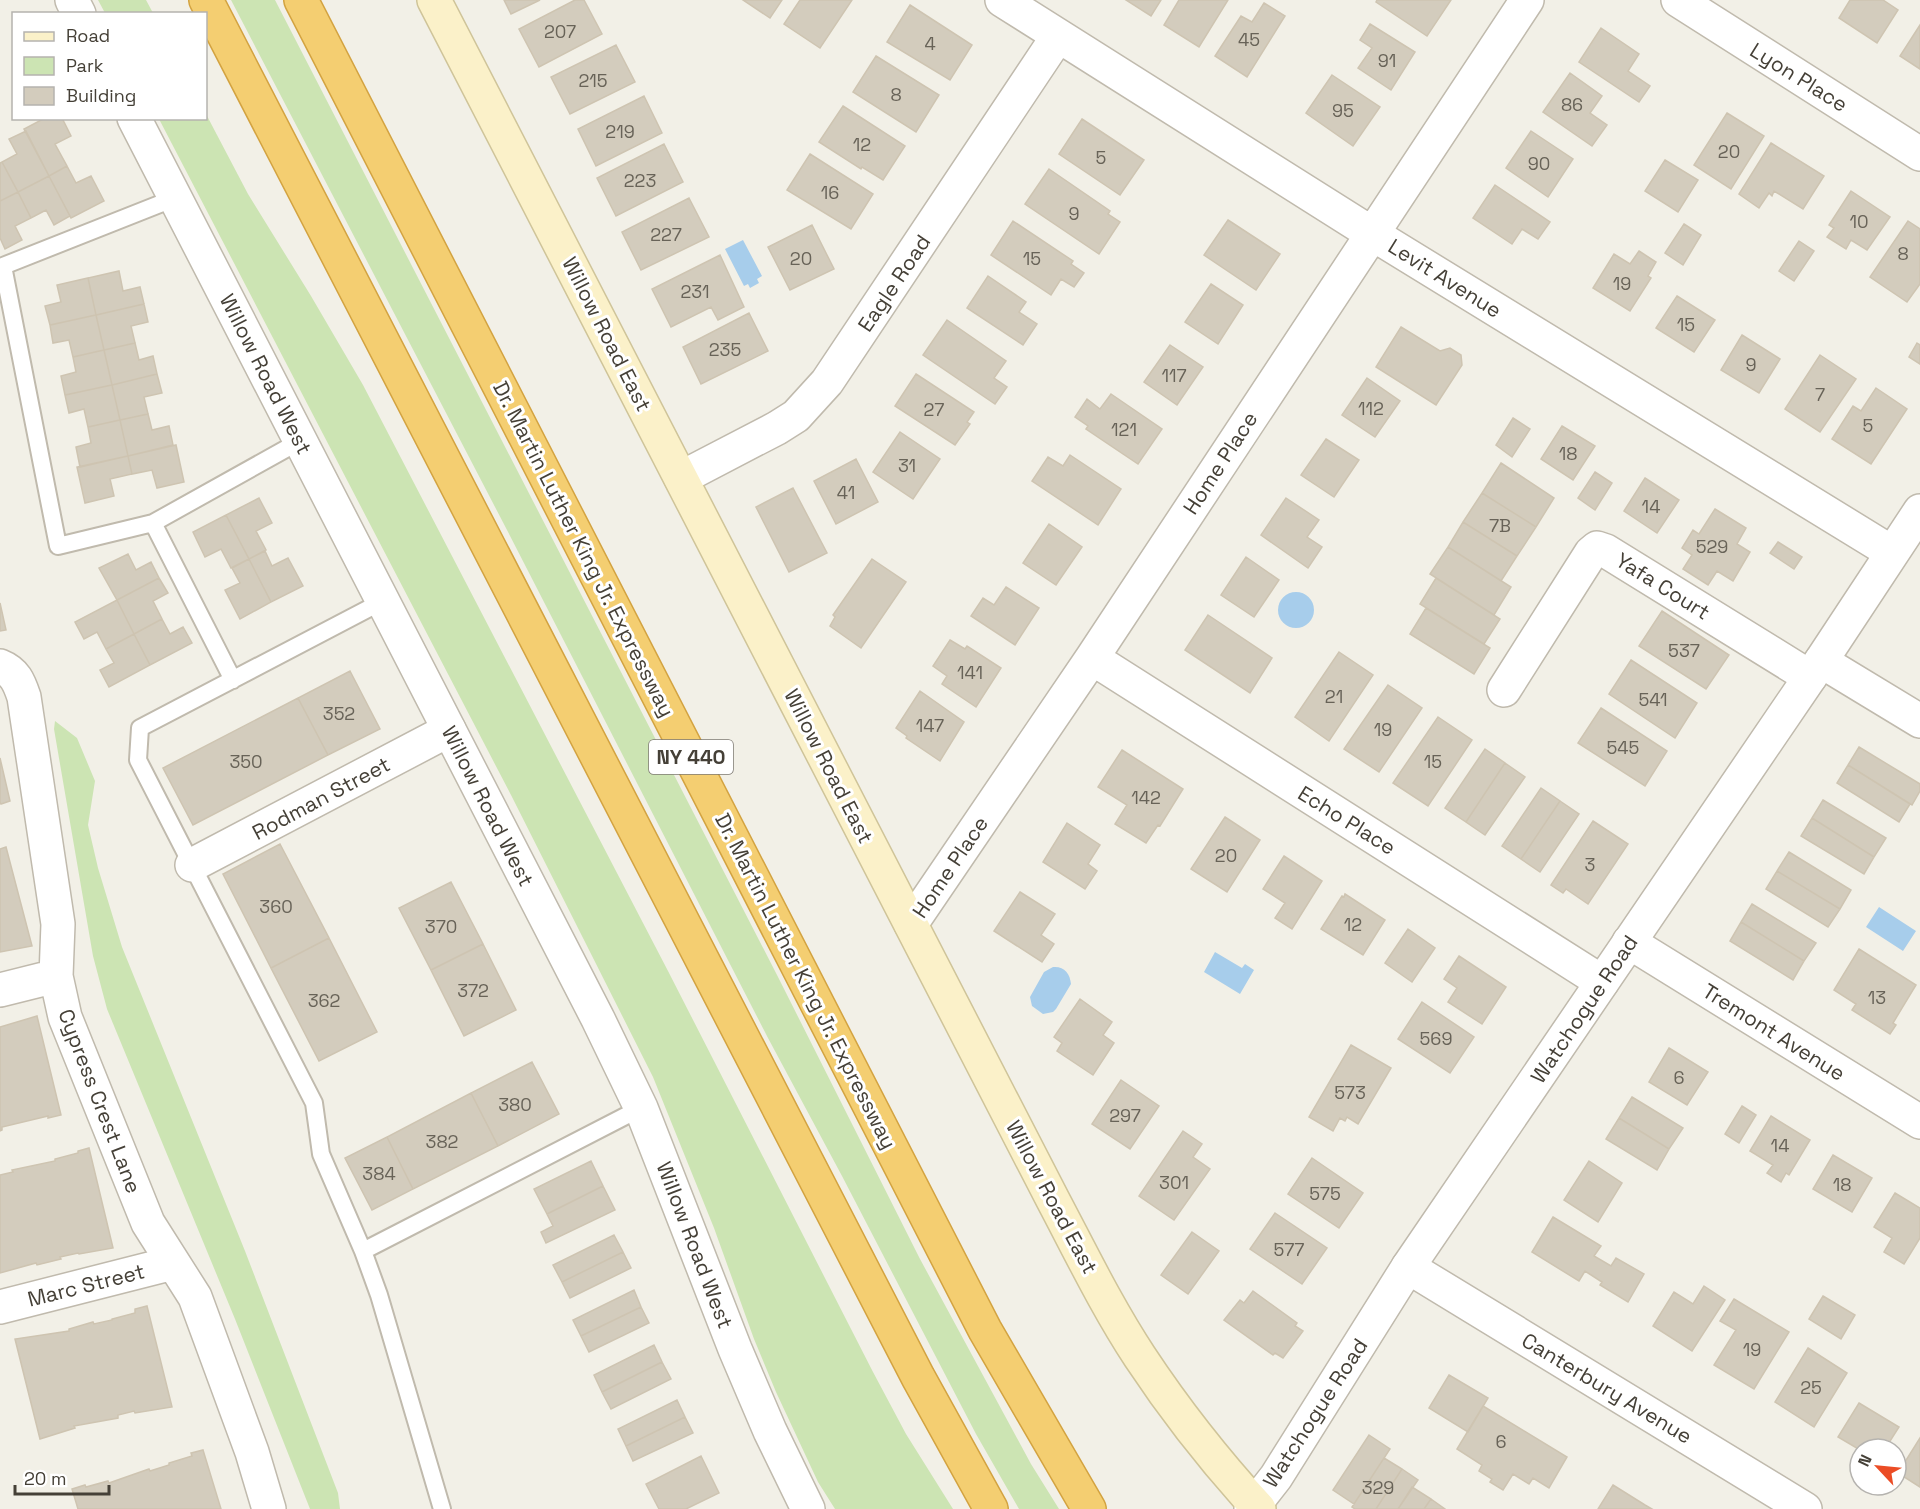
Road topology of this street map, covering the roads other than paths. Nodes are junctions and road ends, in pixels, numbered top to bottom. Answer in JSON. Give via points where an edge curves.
{"nodes":[{"id":1,"x":206,"y":0,"type":"edge"},
{"id":2,"x":301,"y":0,"type":"edge"},
{"id":3,"x":434,"y":0,"type":"edge"},
{"id":4,"x":1002,"y":0,"type":"edge"},
{"id":5,"x":1527,"y":0,"type":"edge"},
{"id":6,"x":1678,"y":0,"type":"edge"},
{"id":7,"x":1058,"y":36,"type":"junction"},
{"id":8,"x":135,"y":120,"type":"edge"},
{"id":9,"x":1920,"y":154,"type":"edge"},
{"id":10,"x":175,"y":198,"type":"junction"},
{"id":11,"x":1371,"y":233,"type":"junction"},
{"id":12,"x":300,"y":441,"type":"junction"},
{"id":13,"x":681,"y":478,"type":"junction"},
{"id":14,"x":1920,"y":511,"type":"edge"},
{"id":15,"x":153,"y":523,"type":"junction"},
{"id":16,"x":1891,"y":552,"type":"junction"},
{"id":17,"x":383,"y":602,"type":"junction"},
{"id":18,"x":1092,"y":658,"type":"junction"},
{"id":19,"x":5,"y":668,"type":"edge"},
{"id":20,"x":1816,"y":669,"type":"junction"},
{"id":21,"x":233,"y":680,"type":"junction"},
{"id":22,"x":1504,"y":690,"type":"dead end"},
{"id":23,"x":1920,"y":721,"type":"edge"},
{"id":24,"x":449,"y":730,"type":"junction"},
{"id":25,"x":192,"y":866,"type":"junction"},
{"id":26,"x":910,"y":924,"type":"junction"},
{"id":27,"x":1629,"y":942,"type":"junction"},
{"id":28,"x":56,"y":976,"type":"junction"},
{"id":29,"x":1602,"y":982,"type":"junction"},
{"id":30,"x":0,"y":990,"type":"edge"},
{"id":31,"x":641,"y":1108,"type":"junction"},
{"id":32,"x":1920,"y":1122,"type":"edge"},
{"id":33,"x":363,"y":1251,"type":"junction"},
{"id":34,"x":173,"y":1263,"type":"junction"},
{"id":35,"x":1408,"y":1267,"type":"junction"},
{"id":36,"x":0,"y":1306,"type":"edge"},
{"id":37,"x":1255,"y":1507,"type":"edge"},
{"id":38,"x":269,"y":1509,"type":"edge"},
{"id":39,"x":442,"y":1509,"type":"edge"},
{"id":40,"x":808,"y":1509,"type":"edge"},
{"id":41,"x":991,"y":1509,"type":"edge"},
{"id":42,"x":1089,"y":1509,"type":"edge"},
{"id":43,"x":1805,"y":1509,"type":"edge"}],
"edges":[{"from":1,"to":41,"type":"highway","via":[[912,1366]]},
{"from":2,"to":42,"type":"highway","name":"Dr. Martin Luther King Jr. Expressway","number":"NY 440","via":[[986,1330]]},
{"from":3,"to":13,"type":"main road","name":"Willow Road East"},
{"from":4,"to":7,"type":"street","name":"Levit Avenue"},
{"from":5,"to":11,"type":"street","name":"Home Place"},
{"from":6,"to":9,"type":"street","name":"Lyon Place"},
{"from":7,"to":11,"type":"street","name":"Levit Avenue"},
{"from":7,"to":13,"type":"street","name":"Eagle Road","via":[[811,402],[777,428]]},
{"from":8,"to":10,"type":"street","name":"Willow Road West"},
{"from":10,"to":12,"type":"street","name":"Willow Road West"},
{"from":10,"to":15,"type":"lane","via":[[3,266],[58,546]]},
{"from":11,"to":16,"type":"street","name":"Levit Avenue"},
{"from":11,"to":18,"type":"street","name":"Home Place"},
{"from":12,"to":15,"type":"lane"},
{"from":12,"to":17,"type":"street","name":"Willow Road West"},
{"from":13,"to":26,"type":"main road","name":"Willow Road East"},
{"from":14,"to":16,"type":"street","name":"Watchogue Road"},
{"from":15,"to":21,"type":"lane"},
{"from":16,"to":20,"type":"street","name":"Watchogue Road"},
{"from":17,"to":21,"type":"lane"},
{"from":17,"to":24,"type":"street","name":"Willow Road West"},
{"from":18,"to":26,"type":"street","name":"Home Place"},
{"from":18,"to":29,"type":"street","name":"Echo Place"},
{"from":19,"to":28,"type":"street","name":"Cypress Crest Lane","via":[[20,683],[24,697],[58,924]]},
{"from":20,"to":22,"type":"street","name":"Yafa Court","via":[[1597,548]]},
{"from":20,"to":23,"type":"street"},
{"from":20,"to":27,"type":"street","name":"Watchogue Road"},
{"from":21,"to":25,"type":"lane","via":[[140,728],[138,760]]},
{"from":24,"to":25,"type":"street","name":"Rodman Street"},
{"from":24,"to":31,"type":"street","name":"Willow Road West"},
{"from":25,"to":33,"type":"lane","via":[[314,1103],[321,1154]]},
{"from":26,"to":37,"type":"main road","name":"Willow Road East","via":[[1117,1320],[1166,1395]]},
{"from":27,"to":29,"type":"street","name":"Watchogue Road"},
{"from":27,"to":32,"type":"street","name":"Tremont Avenue"},
{"from":28,"to":30,"type":"street"},
{"from":28,"to":34,"type":"street","name":"Cypress Crest Lane","via":[[67,1022],[147,1223]]},
{"from":29,"to":35,"type":"street","name":"Watchogue Road"},
{"from":31,"to":33,"type":"lane"},
{"from":31,"to":40,"type":"street","name":"Willow Road West","via":[[735,1349]]},
{"from":33,"to":39,"type":"lane"},
{"from":34,"to":36,"type":"street","name":"Marc Street"},
{"from":34,"to":38,"type":"street","name":"Cypress Crest Lane","via":[[195,1297]]},
{"from":35,"to":37,"type":"street","name":"Watchogue Road"},
{"from":35,"to":43,"type":"street","name":"Canterbury Avenue"}]}
